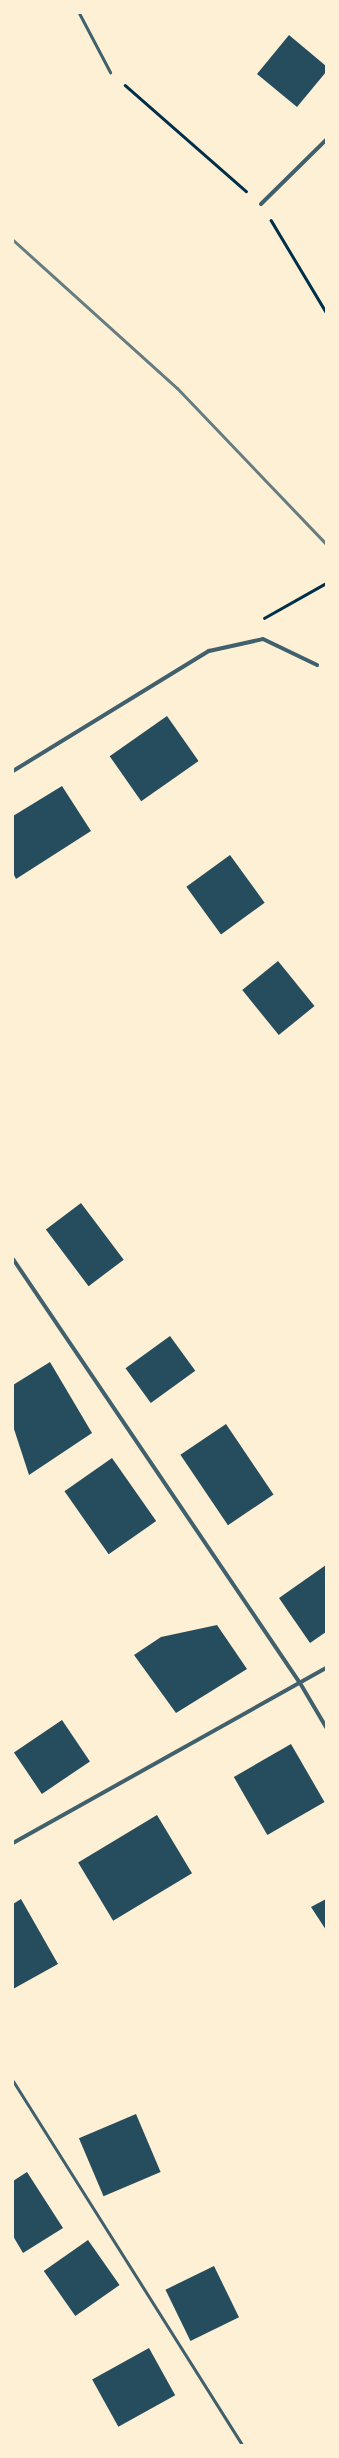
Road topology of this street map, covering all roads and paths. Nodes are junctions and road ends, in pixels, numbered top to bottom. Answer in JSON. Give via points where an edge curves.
{"nodes":[{"id":1,"x":79,"y":13,"type":"edge"},
{"id":2,"x":110,"y":72,"type":"joint"},
{"id":3,"x":326,"y":140,"type":"edge"},
{"id":4,"x":261,"y":204,"type":"junction"},
{"id":5,"x":326,"y":312,"type":"edge"},
{"id":6,"x":326,"y":583,"type":"edge"},
{"id":7,"x":260,"y":620,"type":"dead end"},
{"id":8,"x":317,"y":665,"type":"dead end"},
{"id":9,"x":13,"y":771,"type":"edge"},
{"id":10,"x":13,"y":1259,"type":"edge"},
{"id":11,"x":326,"y":1668,"type":"edge"},
{"id":12,"x":300,"y":1682,"type":"junction"},
{"id":13,"x":326,"y":1726,"type":"edge"},
{"id":14,"x":13,"y":1843,"type":"edge"},
{"id":15,"x":13,"y":2081,"type":"edge"},
{"id":16,"x":242,"y":2445,"type":"edge"}],
"edges":[{"from":1,"to":2,"type":"lane"},
{"from":2,"to":4,"type":"path"},
{"from":3,"to":4,"type":"street"},
{"from":4,"to":5,"type":"path"},
{"from":6,"to":7,"type":"path"},
{"from":8,"to":9,"type":"street","via":[[263,639],[209,651]]},
{"from":10,"to":12,"type":"street"},
{"from":11,"to":12,"type":"street"},
{"from":12,"to":13,"type":"street"},
{"from":12,"to":14,"type":"street"},
{"from":15,"to":16,"type":"lane"}]}
